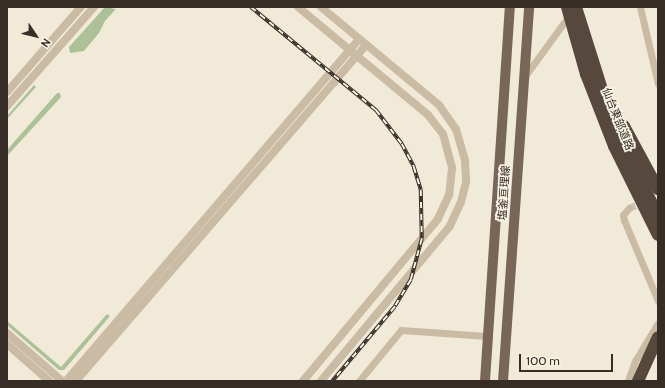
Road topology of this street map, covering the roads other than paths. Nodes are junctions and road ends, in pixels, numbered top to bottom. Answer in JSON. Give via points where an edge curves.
{"nodes":[{"id":1,"x":82,"y":7,"type":"edge"},
{"id":2,"x":94,"y":7,"type":"edge"},
{"id":3,"x":298,"y":7,"type":"edge"},
{"id":4,"x":321,"y":7,"type":"edge"},
{"id":5,"x":510,"y":7,"type":"edge"},
{"id":6,"x":529,"y":7,"type":"edge"},
{"id":7,"x":566,"y":7,"type":"edge"},
{"id":8,"x":575,"y":7,"type":"edge"},
{"id":9,"x":640,"y":7,"type":"edge"},
{"id":10,"x":580,"y":33,"type":"junction"},
{"id":11,"x":359,"y":39,"type":"junction"},
{"id":12,"x":366,"y":45,"type":"junction"},
{"id":13,"x":351,"y":49,"type":"junction"},
{"id":14,"x":358,"y":55,"type":"junction"},
{"id":15,"x":525,"y":76,"type":"junction"},
{"id":16,"x":657,"y":76,"type":"edge"},
{"id":17,"x":658,"y":84,"type":"edge"},
{"id":18,"x":7,"y":92,"type":"edge"},
{"id":19,"x":7,"y":106,"type":"edge"},
{"id":20,"x":658,"y":189,"type":"edge"},
{"id":21,"x":629,"y":208,"type":"dead end"},
{"id":22,"x":652,"y":215,"type":"edge"},
{"id":23,"x":658,"y":235,"type":"edge"},
{"id":24,"x":658,"y":242,"type":"edge"},
{"id":25,"x":658,"y":301,"type":"edge"},
{"id":26,"x":658,"y":323,"type":"edge"},
{"id":27,"x":7,"y":333,"type":"edge"},
{"id":28,"x":487,"y":336,"type":"junction"},
{"id":29,"x":658,"y":337,"type":"edge"},
{"id":30,"x":7,"y":344,"type":"edge"},
{"id":31,"x":658,"y":349,"type":"edge"},
{"id":32,"x":49,"y":381,"type":"edge"},
{"id":33,"x":62,"y":381,"type":"edge"},
{"id":34,"x":66,"y":381,"type":"edge"},
{"id":35,"x":76,"y":381,"type":"edge"},
{"id":36,"x":303,"y":381,"type":"edge"},
{"id":37,"x":321,"y":381,"type":"edge"},
{"id":38,"x":359,"y":381,"type":"edge"},
{"id":39,"x":485,"y":381,"type":"edge"},
{"id":40,"x":502,"y":381,"type":"edge"},
{"id":41,"x":628,"y":381,"type":"edge"},
{"id":42,"x":638,"y":381,"type":"edge"},
{"id":43,"x":644,"y":381,"type":"edge"}],
"edges":[{"from":1,"to":18,"type":"street"},
{"from":2,"to":19,"type":"street"},
{"from":3,"to":13,"type":"street"},
{"from":4,"to":11,"type":"street"},
{"from":5,"to":28,"type":"main road","name":"塩釜亘理線"},
{"from":6,"to":15,"type":"main road","name":"塩釜亘理線"},
{"from":7,"to":10,"type":"highway","name":"仙台東部道路"},
{"from":8,"to":10,"type":"highway","name":"仙台東部道路"},
{"from":8,"to":15,"type":"street"},
{"from":9,"to":16,"type":"street"},
{"from":10,"to":20,"type":"highway","via":[[629,138]]},
{"from":10,"to":22,"type":"highway","name":"仙台東部道路"},
{"from":11,"to":12,"type":"street"},
{"from":11,"to":13,"type":"street"},
{"from":12,"to":14,"type":"street"},
{"from":12,"to":37,"type":"street","via":[[434,101],[448,116],[461,144],[466,182],[461,202],[450,226]]},
{"from":13,"to":14,"type":"street"},
{"from":13,"to":34,"type":"street"},
{"from":14,"to":35,"type":"street"},
{"from":14,"to":36,"type":"street","via":[[435,124],[442,134],[450,157],[451,186],[446,204],[429,231]]},
{"from":15,"to":40,"type":"main road","name":"塩釜亘理線"},
{"from":16,"to":17,"type":"street"},
{"from":21,"to":25,"type":"street","via":[[623,215],[624,220]]},
{"from":22,"to":23,"type":"highway","name":"仙台東部道路"},
{"from":22,"to":24,"type":"highway"},
{"from":26,"to":41,"type":"street","via":[[635,360]]},
{"from":27,"to":33,"type":"street"},
{"from":28,"to":38,"type":"street","via":[[401,330]]},
{"from":28,"to":39,"type":"main road","name":"塩釜亘理線"},
{"from":29,"to":42,"type":"highway"},
{"from":30,"to":32,"type":"street"},
{"from":31,"to":43,"type":"highway"}]}
